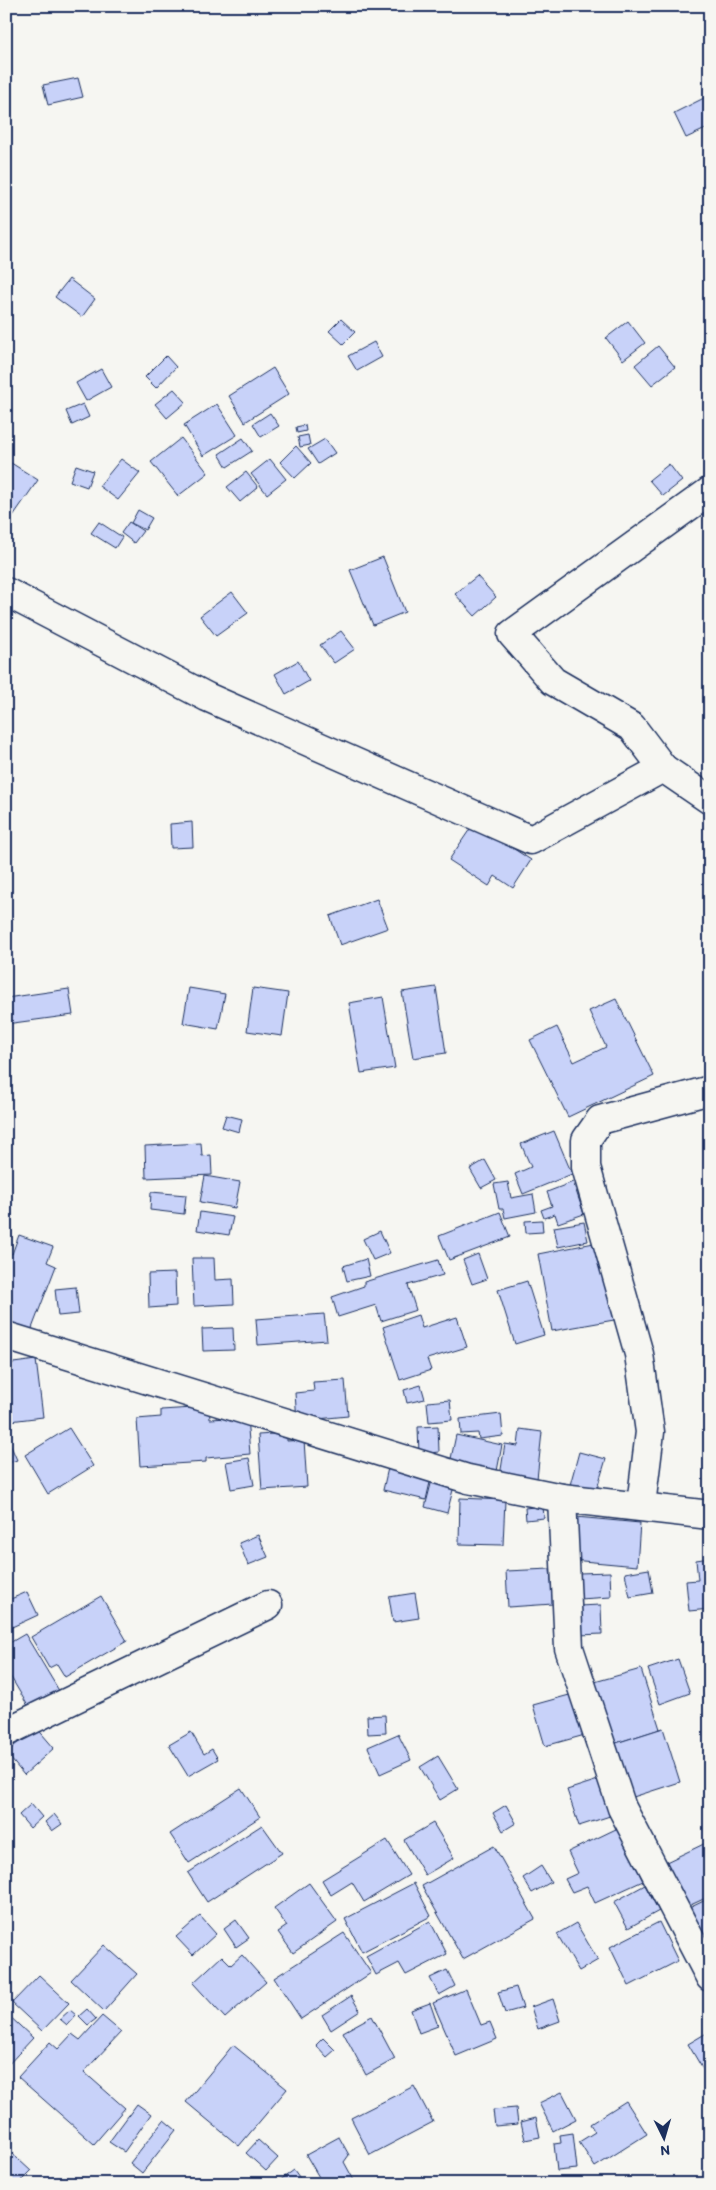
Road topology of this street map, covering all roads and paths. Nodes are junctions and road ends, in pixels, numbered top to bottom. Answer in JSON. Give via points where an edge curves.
{"nodes":[{"id":1,"x":710,"y":491,"type":"edge"},
{"id":2,"x":6,"y":592,"type":"edge"},
{"id":3,"x":663,"y":768,"type":"junction"},
{"id":4,"x":710,"y":800,"type":"edge"},
{"id":5,"x":710,"y":1090,"type":"edge"},
{"id":6,"x":6,"y":1336,"type":"edge"},
{"id":7,"x":562,"y":1498,"type":"junction"},
{"id":8,"x":641,"y":1505,"type":"junction"},
{"id":9,"x":710,"y":1515,"type":"edge"},
{"id":10,"x":268,"y":1605,"type":"dead end"},
{"id":11,"x":6,"y":1732,"type":"edge"},
{"id":12,"x":710,"y":1976,"type":"edge"}],
"edges":[{"from":1,"to":3,"type":"street","via":[[512,634],[553,681],[632,727]]},
{"from":2,"to":3,"type":"street","via":[[207,697],[531,840]]},
{"from":3,"to":4,"type":"street"},
{"from":5,"to":8,"type":"street","via":[[600,1120],[586,1140],[586,1167],[639,1354],[650,1432]]},
{"from":6,"to":7,"type":"street","via":[[468,1479]]},
{"from":7,"to":8,"type":"street"},
{"from":7,"to":12,"type":"street","via":[[569,1648],[622,1808]]},
{"from":8,"to":9,"type":"street"},
{"from":10,"to":11,"type":"street"}]}
